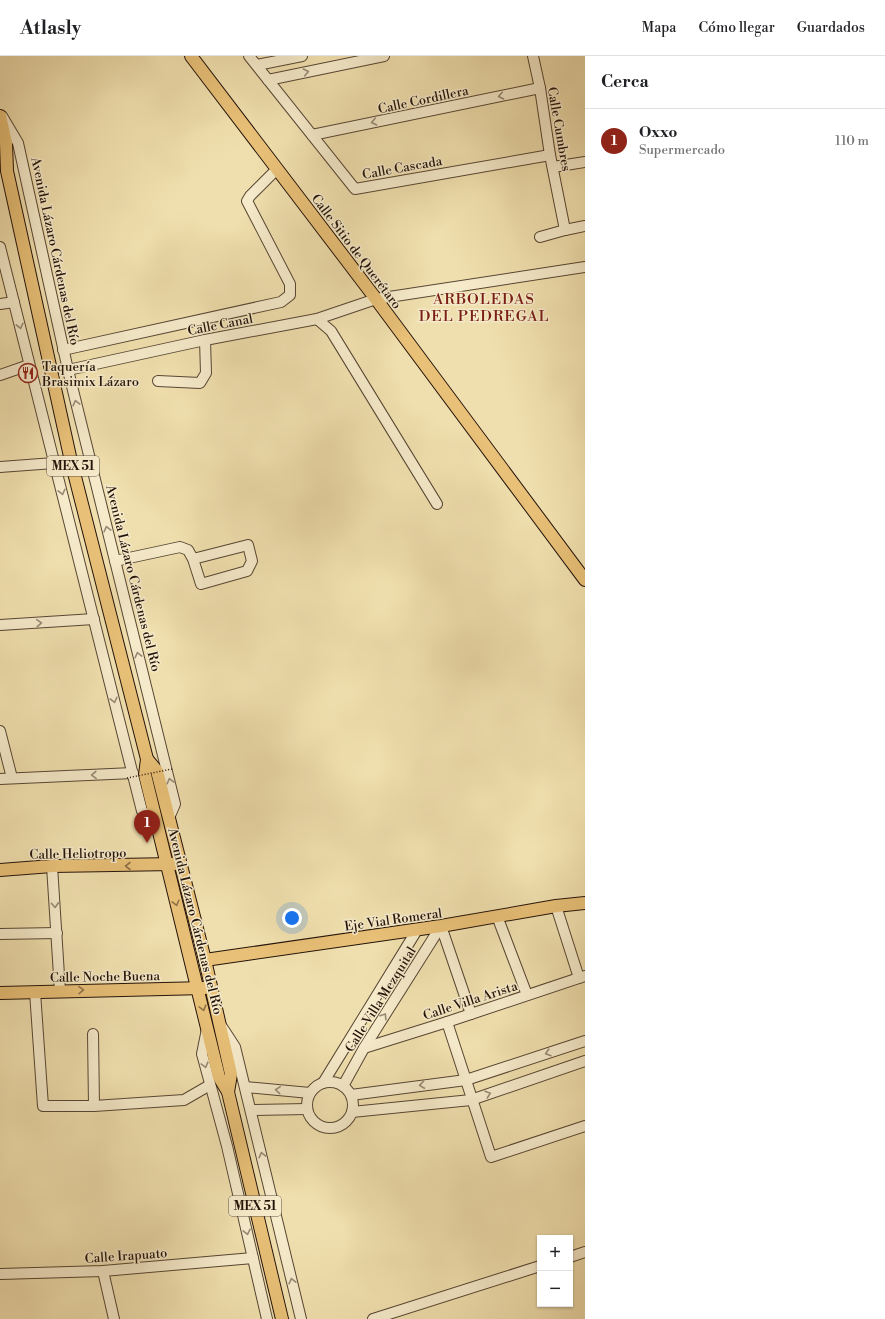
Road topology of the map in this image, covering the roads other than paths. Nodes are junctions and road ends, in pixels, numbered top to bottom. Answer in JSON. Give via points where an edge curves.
{"nodes":[{"id":1,"x":191,"y":56,"type":"edge"},
{"id":2,"x":249,"y":56,"type":"edge"},
{"id":3,"x":302,"y":56,"type":"edge"},
{"id":4,"x":384,"y":56,"type":"edge"},
{"id":5,"x":533,"y":56,"type":"edge"},
{"id":6,"x":257,"y":66,"type":"junction"},
{"id":7,"x":268,"y":80,"type":"junction"},
{"id":8,"x":540,"y":88,"type":"junction"},
{"id":9,"x":0,"y":113,"type":"edge"},
{"id":10,"x":0,"y":116,"type":"edge"},
{"id":11,"x":312,"y":135,"type":"junction"},
{"id":12,"x":550,"y":155,"type":"junction"},
{"id":13,"x":0,"y":160,"type":"edge"},
{"id":14,"x":585,"y":162,"type":"edge"},
{"id":15,"x":552,"y":167,"type":"junction"},
{"id":16,"x":277,"y":169,"type":"junction"},
{"id":17,"x":7,"y":171,"type":"junction"},
{"id":18,"x":585,"y":226,"type":"edge"},
{"id":19,"x":565,"y":230,"type":"junction"},
{"id":20,"x":540,"y":237,"type":"dead end"},
{"id":21,"x":0,"y":247,"type":"edge"},
{"id":22,"x":585,"y":267,"type":"edge"},
{"id":23,"x":376,"y":298,"type":"junction"},
{"id":24,"x":14,"y":302,"type":"junction"},
{"id":25,"x":0,"y":304,"type":"edge"},
{"id":26,"x":317,"y":319,"type":"junction"},
{"id":27,"x":205,"y":340,"type":"junction"},
{"id":28,"x":63,"y":350,"type":"junction"},
{"id":29,"x":29,"y":364,"type":"junction"},
{"id":30,"x":68,"y":370,"type":"junction"},
{"id":31,"x":0,"y":375,"type":"edge"},
{"id":32,"x":158,"y":381,"type":"dead end"},
{"id":33,"x":54,"y":463,"type":"junction"},
{"id":34,"x":0,"y":467,"type":"edge"},
{"id":35,"x":437,"y":504,"type":"dead end"},
{"id":36,"x":193,"y":559,"type":"junction"},
{"id":37,"x":115,"y":561,"type":"junction"},
{"id":38,"x":585,"y":580,"type":"edge"},
{"id":39,"x":94,"y":619,"type":"junction"},
{"id":40,"x":0,"y":625,"type":"edge"},
{"id":41,"x":0,"y":731,"type":"edge"},
{"id":42,"x":147,"y":759,"type":"junction"},
{"id":43,"x":130,"y":776,"type":"junction"},
{"id":44,"x":12,"y":778,"type":"junction"},
{"id":45,"x":0,"y":779,"type":"edge"},
{"id":46,"x":169,"y":818,"type":"junction"},
{"id":47,"x":157,"y":822,"type":"junction"},
{"id":48,"x":181,"y":864,"type":"junction"},
{"id":49,"x":167,"y":865,"type":"junction"},
{"id":50,"x":52,"y":866,"type":"junction"},
{"id":51,"x":0,"y":870,"type":"edge"},
{"id":52,"x":585,"y":903,"type":"edge"},
{"id":53,"x":556,"y":906,"type":"junction"},
{"id":54,"x":497,"y":916,"type":"junction"},
{"id":55,"x":442,"y":926,"type":"junction"},
{"id":56,"x":417,"y":930,"type":"junction"},
{"id":57,"x":57,"y":933,"type":"junction"},
{"id":58,"x":0,"y":934,"type":"edge"},
{"id":59,"x":205,"y":960,"type":"junction"},
{"id":60,"x":582,"y":977,"type":"edge"},
{"id":61,"x":198,"y":988,"type":"junction"},
{"id":62,"x":211,"y":988,"type":"junction"},
{"id":63,"x":60,"y":991,"type":"junction"},
{"id":64,"x":35,"y":992,"type":"junction"},
{"id":65,"x":0,"y":993,"type":"edge"},
{"id":66,"x":527,"y":995,"type":"junction"},
{"id":67,"x":471,"y":1014,"type":"junction"},
{"id":68,"x":447,"y":1022,"type":"junction"},
{"id":69,"x":220,"y":1024,"type":"junction"},
{"id":70,"x":208,"y":1028,"type":"junction"},
{"id":71,"x":93,"y":1034,"type":"dead end"},
{"id":72,"x":585,"y":1042,"type":"edge"},
{"id":73,"x":364,"y":1048,"type":"junction"},
{"id":74,"x":585,"y":1061,"type":"edge"},
{"id":75,"x":466,"y":1080,"type":"junction"},
{"id":76,"x":323,"y":1083,"type":"junction"},
{"id":77,"x":210,"y":1085,"type":"junction"},
{"id":78,"x":343,"y":1086,"type":"junction"},
{"id":79,"x":245,"y":1087,"type":"junction"},
{"id":80,"x":228,"y":1092,"type":"junction"},
{"id":81,"x":310,"y":1093,"type":"junction"},
{"id":82,"x":351,"y":1095,"type":"junction"},
{"id":83,"x":471,"y":1100,"type":"junction"},
{"id":84,"x":94,"y":1106,"type":"junction"},
{"id":85,"x":307,"y":1109,"type":"junction"},
{"id":86,"x":251,"y":1110,"type":"junction"},
{"id":87,"x":352,"y":1112,"type":"junction"},
{"id":88,"x":585,"y":1126,"type":"edge"},
{"id":89,"x":585,"y":1252,"type":"edge"},
{"id":90,"x":573,"y":1256,"type":"edge"},
{"id":91,"x":253,"y":1258,"type":"junction"},
{"id":92,"x":537,"y":1267,"type":"edge"},
{"id":93,"x":103,"y":1271,"type":"junction"},
{"id":94,"x":0,"y":1274,"type":"edge"},
{"id":95,"x":114,"y":1319,"type":"edge"},
{"id":96,"x":267,"y":1319,"type":"edge"},
{"id":97,"x":282,"y":1319,"type":"edge"},
{"id":98,"x":301,"y":1319,"type":"edge"},
{"id":99,"x":373,"y":1319,"type":"edge"}],
"edges":[{"from":1,"to":16,"type":"main road","name":"Calle Sitio de Querétaro"},
{"from":2,"to":6,"type":"street","name":"Calle Cascada"},
{"from":3,"to":6,"type":"street"},
{"from":7,"to":4,"type":"street","one_way":true},
{"from":5,"to":8,"type":"street","name":"Calle Cumbres"},
{"from":6,"to":7,"type":"street","name":"Calle Cascada"},
{"from":7,"to":11,"type":"street","name":"Calle Cascada"},
{"from":8,"to":11,"type":"street","name":"Calle Cordillera","one_way":true},
{"from":8,"to":12,"type":"street","name":"Calle Cumbres"},
{"from":9,"to":28,"type":"street","name":"Avenida Lázaro Cárdenas del Río","via":[[18,143]]},
{"from":10,"to":17,"type":"main road","name":"Avenida Lázaro Cárdenas del Río","number":"MEX 51","via":[[6,143]]},
{"from":11,"to":12,"type":"street","name":"Calle Cascada","via":[[356,189]]},
{"from":12,"to":15,"type":"street","name":"Calle Cumbres"},
{"from":13,"to":17,"type":"main road","name":"Avenida Lázaro Cárdenas del Río","number":"MEX 51"},
{"from":14,"to":15,"type":"street"},
{"from":15,"to":19,"type":"street","name":"Calle Cumbres"},
{"from":16,"to":23,"type":"main road","name":"Calle Sitio de Querétaro"},
{"from":16,"to":28,"type":"street","via":[[247,201],[290,284],[290,295],[281,302]]},
{"from":17,"to":42,"type":"main road","name":"Avenida Lázaro Cárdenas del Río","number":"MEX 51","via":[[71,461]]},
{"from":18,"to":19,"type":"street"},
{"from":19,"to":20,"type":"street"},
{"from":21,"to":24,"type":"street","name":"Avenida Lázaro Cárdenas del Río"},
{"from":22,"to":23,"type":"street","name":"Calle Canal"},
{"from":23,"to":26,"type":"street","name":"Calle Canal"},
{"from":23,"to":38,"type":"main road","name":"Calle Sitio de Querétaro"},
{"from":24,"to":25,"type":"street"},
{"from":24,"to":29,"type":"street","name":"Avenida Lázaro Cárdenas del Río","one_way":true},
{"from":26,"to":27,"type":"street","name":"Calle Canal"},
{"from":26,"to":35,"type":"street","via":[[331,331]]},
{"from":27,"to":30,"type":"street","name":"Calle Canal"},
{"from":27,"to":32,"type":"street","via":[[206,373],[200,383]]},
{"from":28,"to":30,"type":"street","name":"Avenida Lázaro Cárdenas del Río"},
{"from":29,"to":31,"type":"street"},
{"from":29,"to":33,"type":"street","name":"Avenida Lázaro Cárdenas del Río"},
{"from":37,"to":30,"type":"street","name":"Avenida Lázaro Cárdenas del Río","one_way":true},
{"from":33,"to":34,"type":"street"},
{"from":33,"to":39,"type":"street","name":"Avenida Lázaro Cárdenas del Río","one_way":true},
{"from":36,"to":36,"type":"street","via":[[248,545],[252,561],[246,571],[200,584]]},
{"from":36,"to":37,"type":"street","via":[[188,550],[180,547]]},
{"from":46,"to":37,"type":"street","name":"Avenida Lázaro Cárdenas del Río","one_way":true,"via":[[175,804]]},
{"from":40,"to":39,"type":"street","one_way":true},
{"from":39,"to":43,"type":"street","name":"Avenida Lázaro Cárdenas del Río","one_way":true},
{"from":41,"to":44,"type":"street"},
{"from":42,"to":46,"type":"main road","name":"Avenida Lázaro Cárdenas del Río","number":"MEX 51","via":[[158,771]]},
{"from":42,"to":47,"type":"main road","name":"Avenida Lázaro Cárdenas del Río","number":"MEX 51","via":[[145,775]]},
{"from":43,"to":44,"type":"street","one_way":true},
{"from":43,"to":47,"type":"street","name":"Avenida Lázaro Cárdenas del Río","via":[[142,811]]},
{"from":44,"to":45,"type":"street"},
{"from":46,"to":48,"type":"main road","name":"Avenida Lázaro Cárdenas del Río","number":"MEX 51"},
{"from":47,"to":49,"type":"main road","name":"Avenida Lázaro Cárdenas del Río","number":"MEX 51"},
{"from":48,"to":49,"type":"main road","name":"Calle Heliotropo"},
{"from":48,"to":59,"type":"main road","name":"Avenida Lázaro Cárdenas del Río","number":"MEX 51"},
{"from":49,"to":50,"type":"main road","name":"Calle Heliotropo","one_way":true},
{"from":49,"to":61,"type":"main road","name":"Avenida Lázaro Cárdenas del Río","number":"MEX 51","one_way":true},
{"from":50,"to":51,"type":"main road","name":"Calle Heliotropo"},
{"from":50,"to":57,"type":"street","one_way":true},
{"from":52,"to":53,"type":"main road","name":"Eje Vial Romeral"},
{"from":53,"to":54,"type":"main road","name":"Eje Vial Romeral"},
{"from":53,"to":60,"type":"street"},
{"from":54,"to":55,"type":"main road","name":"Eje Vial Romeral"},
{"from":54,"to":66,"type":"street"},
{"from":55,"to":56,"type":"main road","name":"Eje Vial Romeral"},
{"from":55,"to":67,"type":"street"},
{"from":73,"to":55,"type":"street","name":"Calle Villa Mezquital","one_way":true},
{"from":56,"to":59,"type":"main road","name":"Eje Vial Romeral"},
{"from":56,"to":76,"type":"street","name":"Calle Villa Mezquital"},
{"from":57,"to":58,"type":"street"},
{"from":57,"to":63,"type":"street"},
{"from":59,"to":62,"type":"main road","name":"Avenida Lázaro Cárdenas del Río","number":"MEX 51"},
{"from":60,"to":66,"type":"street","name":"Calle Villa Arista"},
{"from":61,"to":62,"type":"main road","name":"Calle Noche Buena"},
{"from":63,"to":61,"type":"main road","name":"Calle Noche Buena","one_way":true},
{"from":61,"to":70,"type":"main road","name":"Avenida Lázaro Cárdenas del Río","number":"MEX 51","one_way":true},
{"from":62,"to":69,"type":"main road","name":"Avenida Lázaro Cárdenas del Río","number":"MEX 51"},
{"from":63,"to":64,"type":"main road","name":"Calle Noche Buena"},
{"from":64,"to":65,"type":"main road","name":"Calle Noche Buena"},
{"from":64,"to":84,"type":"street","via":[[42,1106]]},
{"from":66,"to":67,"type":"street","name":"Calle Villa Arista"},
{"from":67,"to":68,"type":"street","name":"Calle Villa Arista"},
{"from":68,"to":73,"type":"street","name":"Calle Villa Arista"},
{"from":68,"to":75,"type":"street"},
{"from":69,"to":79,"type":"street","name":"Avenida Lázaro Cárdenas del Río","via":[[235,1047]]},
{"from":69,"to":80,"type":"main road","name":"Avenida Lázaro Cárdenas del Río","number":"MEX 51","via":[[231,1074]]},
{"from":70,"to":77,"type":"street","name":"Avenida Lázaro Cárdenas del Río","one_way":true,"via":[[202,1054]]},
{"from":70,"to":80,"type":"main road","name":"Avenida Lázaro Cárdenas del Río","number":"MEX 51","via":[[219,1077]]},
{"from":71,"to":84,"type":"street"},
{"from":72,"to":75,"type":"street","one_way":true},
{"from":73,"to":78,"type":"street","name":"Calle Villa Mezquital"},
{"from":83,"to":74,"type":"street","one_way":true},
{"from":75,"to":82,"type":"street","one_way":true},
{"from":75,"to":83,"type":"street"},
{"from":76,"to":78,"type":"street"},
{"from":76,"to":81,"type":"street"},
{"from":77,"to":84,"type":"street","via":[[184,1100]]},
{"from":77,"to":91,"type":"street","name":"Avenida Lázaro Cárdenas del Río","one_way":true},
{"from":78,"to":82,"type":"street"},
{"from":81,"to":79,"type":"street","one_way":true},
{"from":79,"to":86,"type":"street","name":"Avenida Lázaro Cárdenas del Río"},
{"from":80,"to":97,"type":"main road","name":"Avenida Lázaro Cárdenas del Río","number":"MEX 51"},
{"from":81,"to":85,"type":"street"},
{"from":82,"to":87,"type":"street"},
{"from":83,"to":87,"type":"street"},
{"from":83,"to":88,"type":"street","via":[[491,1157]]},
{"from":85,"to":86,"type":"street"},
{"from":85,"to":87,"type":"street","via":[[314,1121],[325,1128],[341,1126]]},
{"from":98,"to":86,"type":"street","name":"Avenida Lázaro Cárdenas del Río","one_way":true},
{"from":89,"to":90,"type":"street"},
{"from":91,"to":93,"type":"street","name":"Calle Irapuato"},
{"from":91,"to":96,"type":"street","name":"Avenida Lázaro Cárdenas del Río"},
{"from":92,"to":99,"type":"street"},
{"from":93,"to":94,"type":"street","name":"Calle Irapuato"},
{"from":93,"to":95,"type":"street"}]}
